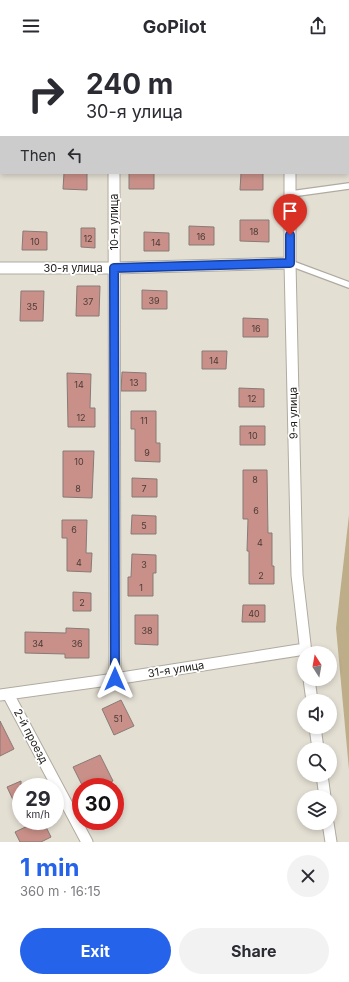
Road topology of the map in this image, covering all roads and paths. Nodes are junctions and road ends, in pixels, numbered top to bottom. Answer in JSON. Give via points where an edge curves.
{"nodes":[{"id":1,"x":114,"y":174,"type":"edge"},
{"id":2,"x":290,"y":174,"type":"edge"},
{"id":3,"x":349,"y":186,"type":"edge"},
{"id":4,"x":291,"y":194,"type":"junction"},
{"id":5,"x":290,"y":263,"type":"junction"},
{"id":6,"x":0,"y":268,"type":"edge"},
{"id":7,"x":114,"y":268,"type":"junction"},
{"id":8,"x":349,"y":285,"type":"edge"},
{"id":9,"x":304,"y":646,"type":"edge"},
{"id":10,"x":297,"y":652,"type":"edge"},
{"id":11,"x":115,"y":679,"type":"junction"},
{"id":12,"x":4,"y":694,"type":"edge"},
{"id":13,"x":329,"y":830,"type":"edge"},
{"id":14,"x":87,"y":842,"type":"edge"},
{"id":15,"x":331,"y":842,"type":"edge"}],
"edges":[{"from":1,"to":7,"type":"street","name":"10-я улица"},
{"from":2,"to":4,"type":"street","name":"9-я улица"},
{"from":3,"to":4,"type":"lane"},
{"from":4,"to":5,"type":"street","name":"9-я улица"},
{"from":5,"to":7,"type":"street","name":"30-я улица"},
{"from":5,"to":8,"type":"lane"},
{"from":5,"to":9,"type":"street","name":"9-я улица","via":[[297,575]]},
{"from":6,"to":7,"type":"street","name":"30-я улица"},
{"from":7,"to":11,"type":"street","name":"10-я улица"},
{"from":10,"to":11,"type":"street","name":"31-я улица"},
{"from":11,"to":12,"type":"street","name":"31-я улица"},
{"from":12,"to":14,"type":"street","name":"2-й проезд"},
{"from":13,"to":15,"type":"street"}]}
